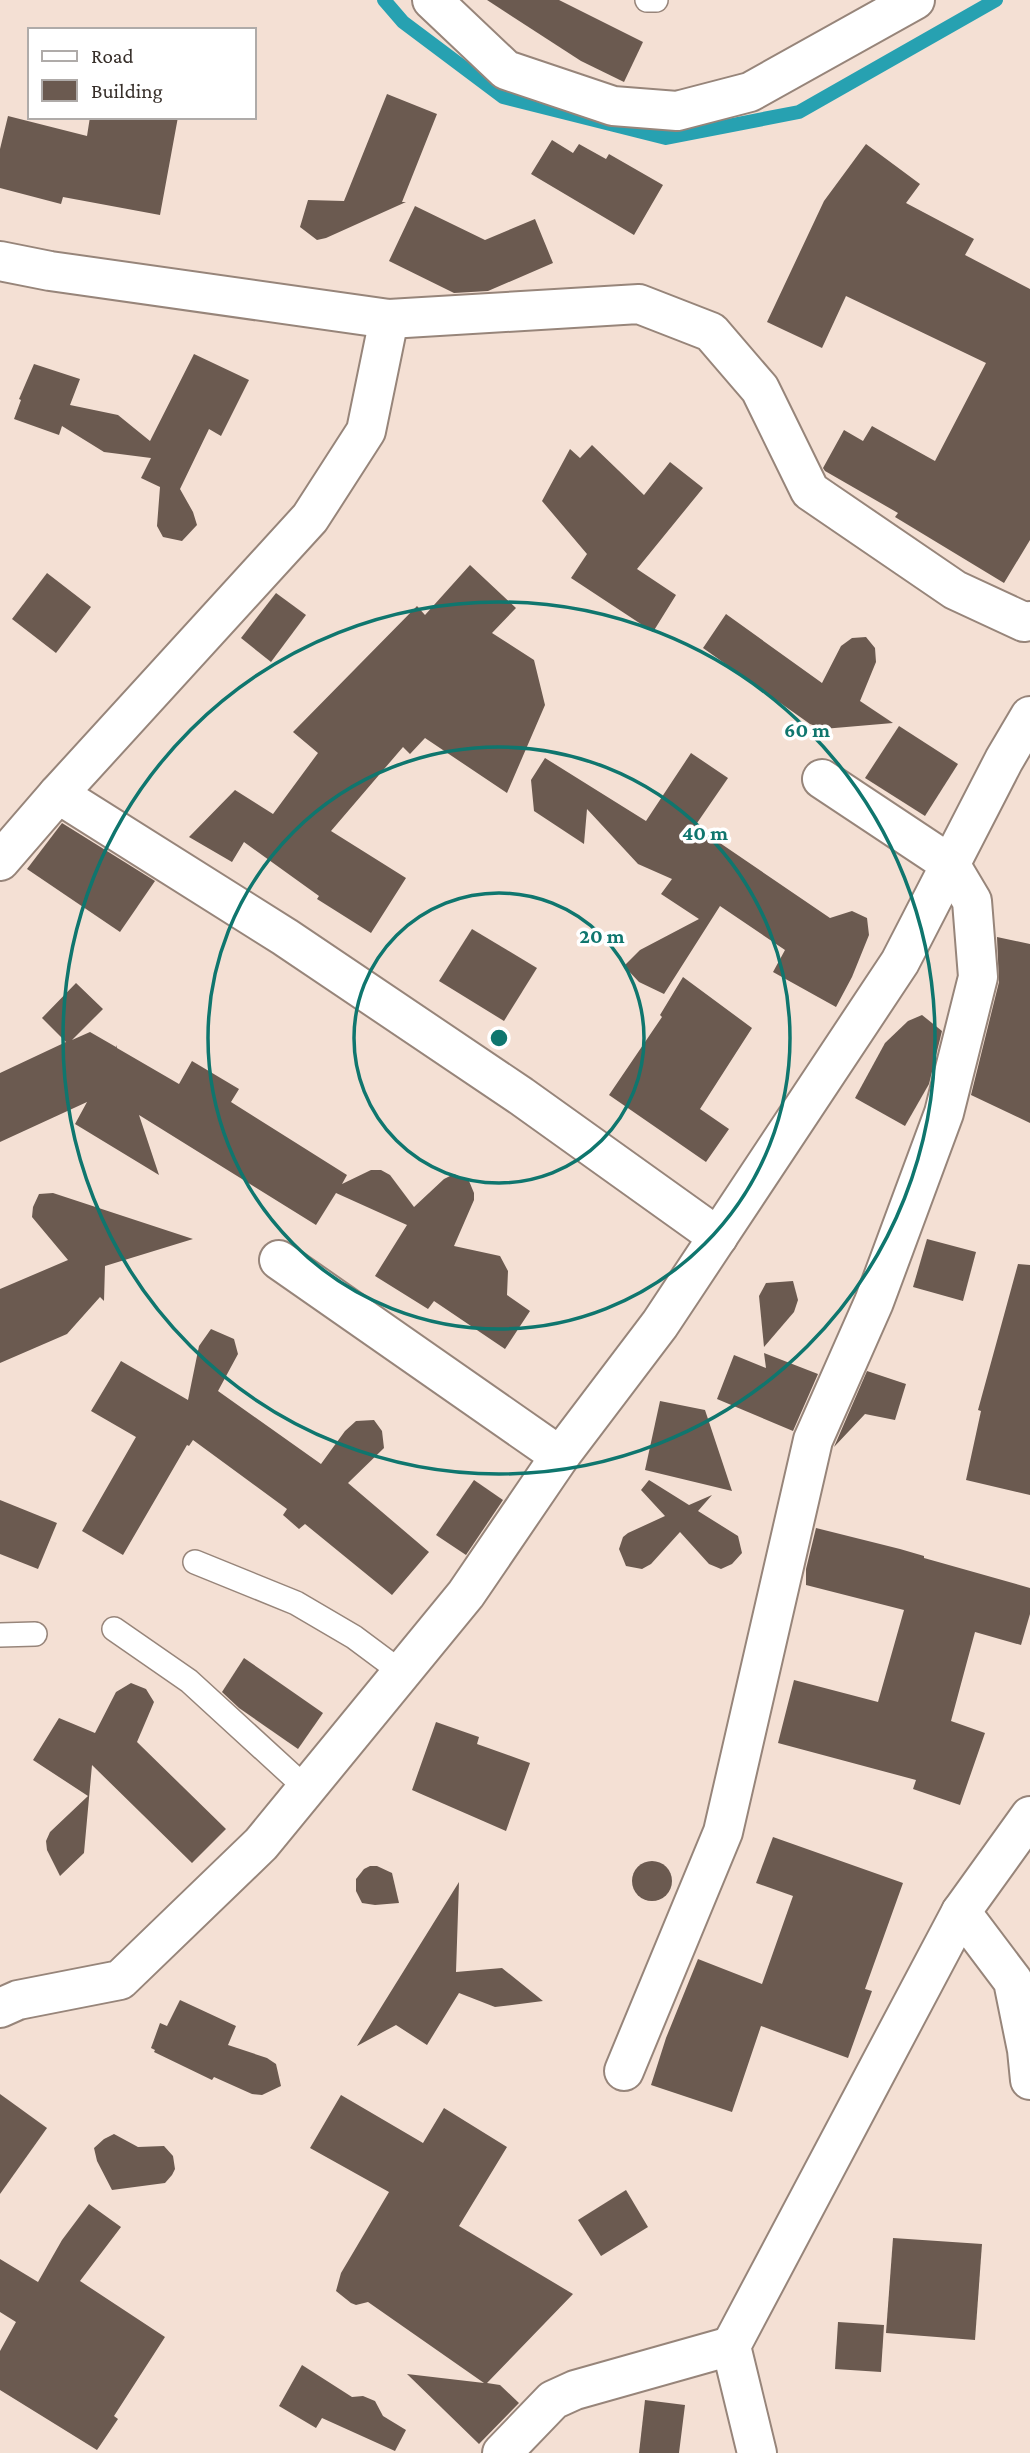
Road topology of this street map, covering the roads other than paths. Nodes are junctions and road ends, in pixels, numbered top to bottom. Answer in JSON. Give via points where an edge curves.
{"nodes":[{"id":1,"x":432,"y":0,"type":"edge"},
{"id":2,"x":647,"y":0,"type":"edge"},
{"id":3,"x":656,"y":0,"type":"edge"},
{"id":4,"x":915,"y":0,"type":"edge"},
{"id":5,"x":0,"y":261,"type":"edge"},
{"id":6,"x":389,"y":319,"type":"junction"},
{"id":7,"x":1030,"y":621,"type":"edge"},
{"id":8,"x":1030,"y":716,"type":"edge"},
{"id":9,"x":822,"y":779,"type":"dead end"},
{"id":10,"x":58,"y":794,"type":"junction"},
{"id":11,"x":0,"y":862,"type":"edge"},
{"id":12,"x":950,"y":864,"type":"junction"},
{"id":13,"x":718,"y":1237,"type":"junction"},
{"id":14,"x":279,"y":1260,"type":"dead end"},
{"id":15,"x":560,"y":1456,"type":"junction"},
{"id":16,"x":195,"y":1562,"type":"dead end"},
{"id":17,"x":114,"y":1629,"type":"dead end"},
{"id":18,"x":35,"y":1634,"type":"dead end"},
{"id":19,"x":0,"y":1635,"type":"edge"},
{"id":20,"x":401,"y":1672,"type":"junction"},
{"id":21,"x":307,"y":1789,"type":"junction"},
{"id":22,"x":1030,"y":1816,"type":"edge"},
{"id":23,"x":961,"y":1912,"type":"junction"},
{"id":24,"x":0,"y":2008,"type":"edge"},
{"id":25,"x":624,"y":2071,"type":"dead end"},
{"id":26,"x":1030,"y":2080,"type":"edge"},
{"id":27,"x":731,"y":2346,"type":"junction"},
{"id":28,"x":502,"y":2453,"type":"edge"},
{"id":29,"x":757,"y":2453,"type":"edge"}],
"edges":[{"from":1,"to":4,"type":"street","via":[[506,69],[613,106],[677,111],[750,92]]},
{"from":2,"to":3,"type":"lane"},
{"from":5,"to":6,"type":"street"},
{"from":6,"to":7,"type":"street","via":[[639,304],[711,332],[760,389],[810,491],[955,590]]},
{"from":6,"to":10,"type":"street","via":[[366,431],[310,518]]},
{"from":8,"to":12,"type":"street"},
{"from":9,"to":12,"type":"street"},
{"from":10,"to":11,"type":"street"},
{"from":10,"to":13,"type":"street","via":[[297,944],[522,1096]]},
{"from":12,"to":13,"type":"street","via":[[900,962]]},
{"from":12,"to":25,"type":"street","via":[[972,901],[978,977],[944,1113],[874,1302],[813,1440],[723,1832]]},
{"from":13,"to":15,"type":"street","via":[[660,1324]]},
{"from":14,"to":15,"type":"street"},
{"from":15,"to":20,"type":"street","via":[[466,1594]]},
{"from":16,"to":20,"type":"lane","via":[[296,1603]]},
{"from":17,"to":21,"type":"lane","via":[[189,1681]]},
{"from":18,"to":19,"type":"lane"},
{"from":20,"to":21,"type":"street"},
{"from":21,"to":24,"type":"street","via":[[261,1844],[120,1980],[18,2000]]},
{"from":22,"to":23,"type":"street"},
{"from":23,"to":26,"type":"street","via":[[1013,1981]]},
{"from":23,"to":27,"type":"street"},
{"from":27,"to":28,"type":"street","via":[[553,2400]]},
{"from":27,"to":29,"type":"street"}]}
